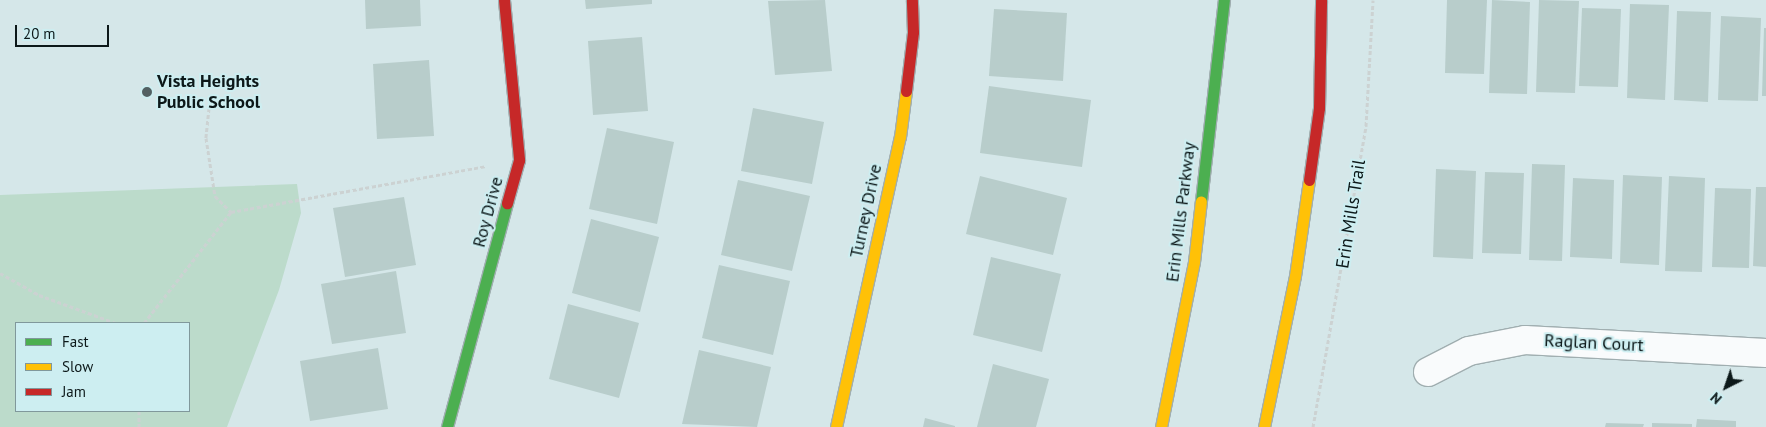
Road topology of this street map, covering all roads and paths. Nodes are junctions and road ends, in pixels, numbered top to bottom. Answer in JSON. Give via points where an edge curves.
{"nodes":[{"id":1,"x":504,"y":0,"type":"edge"},
{"id":2,"x":912,"y":0,"type":"edge"},
{"id":3,"x":1224,"y":0,"type":"edge"},
{"id":4,"x":1321,"y":0,"type":"edge"},
{"id":5,"x":1373,"y":0,"type":"edge"},
{"id":6,"x":209,"y":108,"type":"dead end"},
{"id":7,"x":519,"y":160,"type":"junction"},
{"id":8,"x":231,"y":212,"type":"junction"},
{"id":9,"x":0,"y":273,"type":"edge"},
{"id":10,"x":113,"y":322,"type":"edge"},
{"id":11,"x":145,"y":322,"type":"edge"},
{"id":12,"x":1766,"y":353,"type":"edge"},
{"id":13,"x":1428,"y":372,"type":"dead end"},
{"id":14,"x":138,"y":412,"type":"edge"},
{"id":15,"x":139,"y":427,"type":"edge"},
{"id":16,"x":447,"y":427,"type":"edge"},
{"id":17,"x":836,"y":427,"type":"edge"},
{"id":18,"x":1161,"y":427,"type":"edge"},
{"id":19,"x":1264,"y":427,"type":"edge"},
{"id":20,"x":1313,"y":427,"type":"edge"}],
"edges":[{"from":1,"to":7,"type":"street","name":"Roy Drive"},
{"from":2,"to":17,"type":"street","name":"Turney Drive","via":[[913,32],[900,137]]},
{"from":3,"to":18,"type":"street","name":"Erin Mills Parkway","via":[[1194,262]]},
{"from":4,"to":19,"type":"street","via":[[1319,108],[1295,276]]},
{"from":5,"to":20,"type":"path","name":"Erin Mills Trail","via":[[1366,126]]},
{"from":6,"to":8,"type":"path","via":[[206,138],[215,196]]},
{"from":7,"to":8,"type":"path"},
{"from":7,"to":16,"type":"street","name":"Roy Drive"},
{"from":8,"to":11,"type":"path"},
{"from":9,"to":10,"type":"path","via":[[40,295]]},
{"from":12,"to":13,"type":"street","name":"Raglan Court","via":[[1525,340],[1469,351]]},
{"from":14,"to":15,"type":"path"}]}
